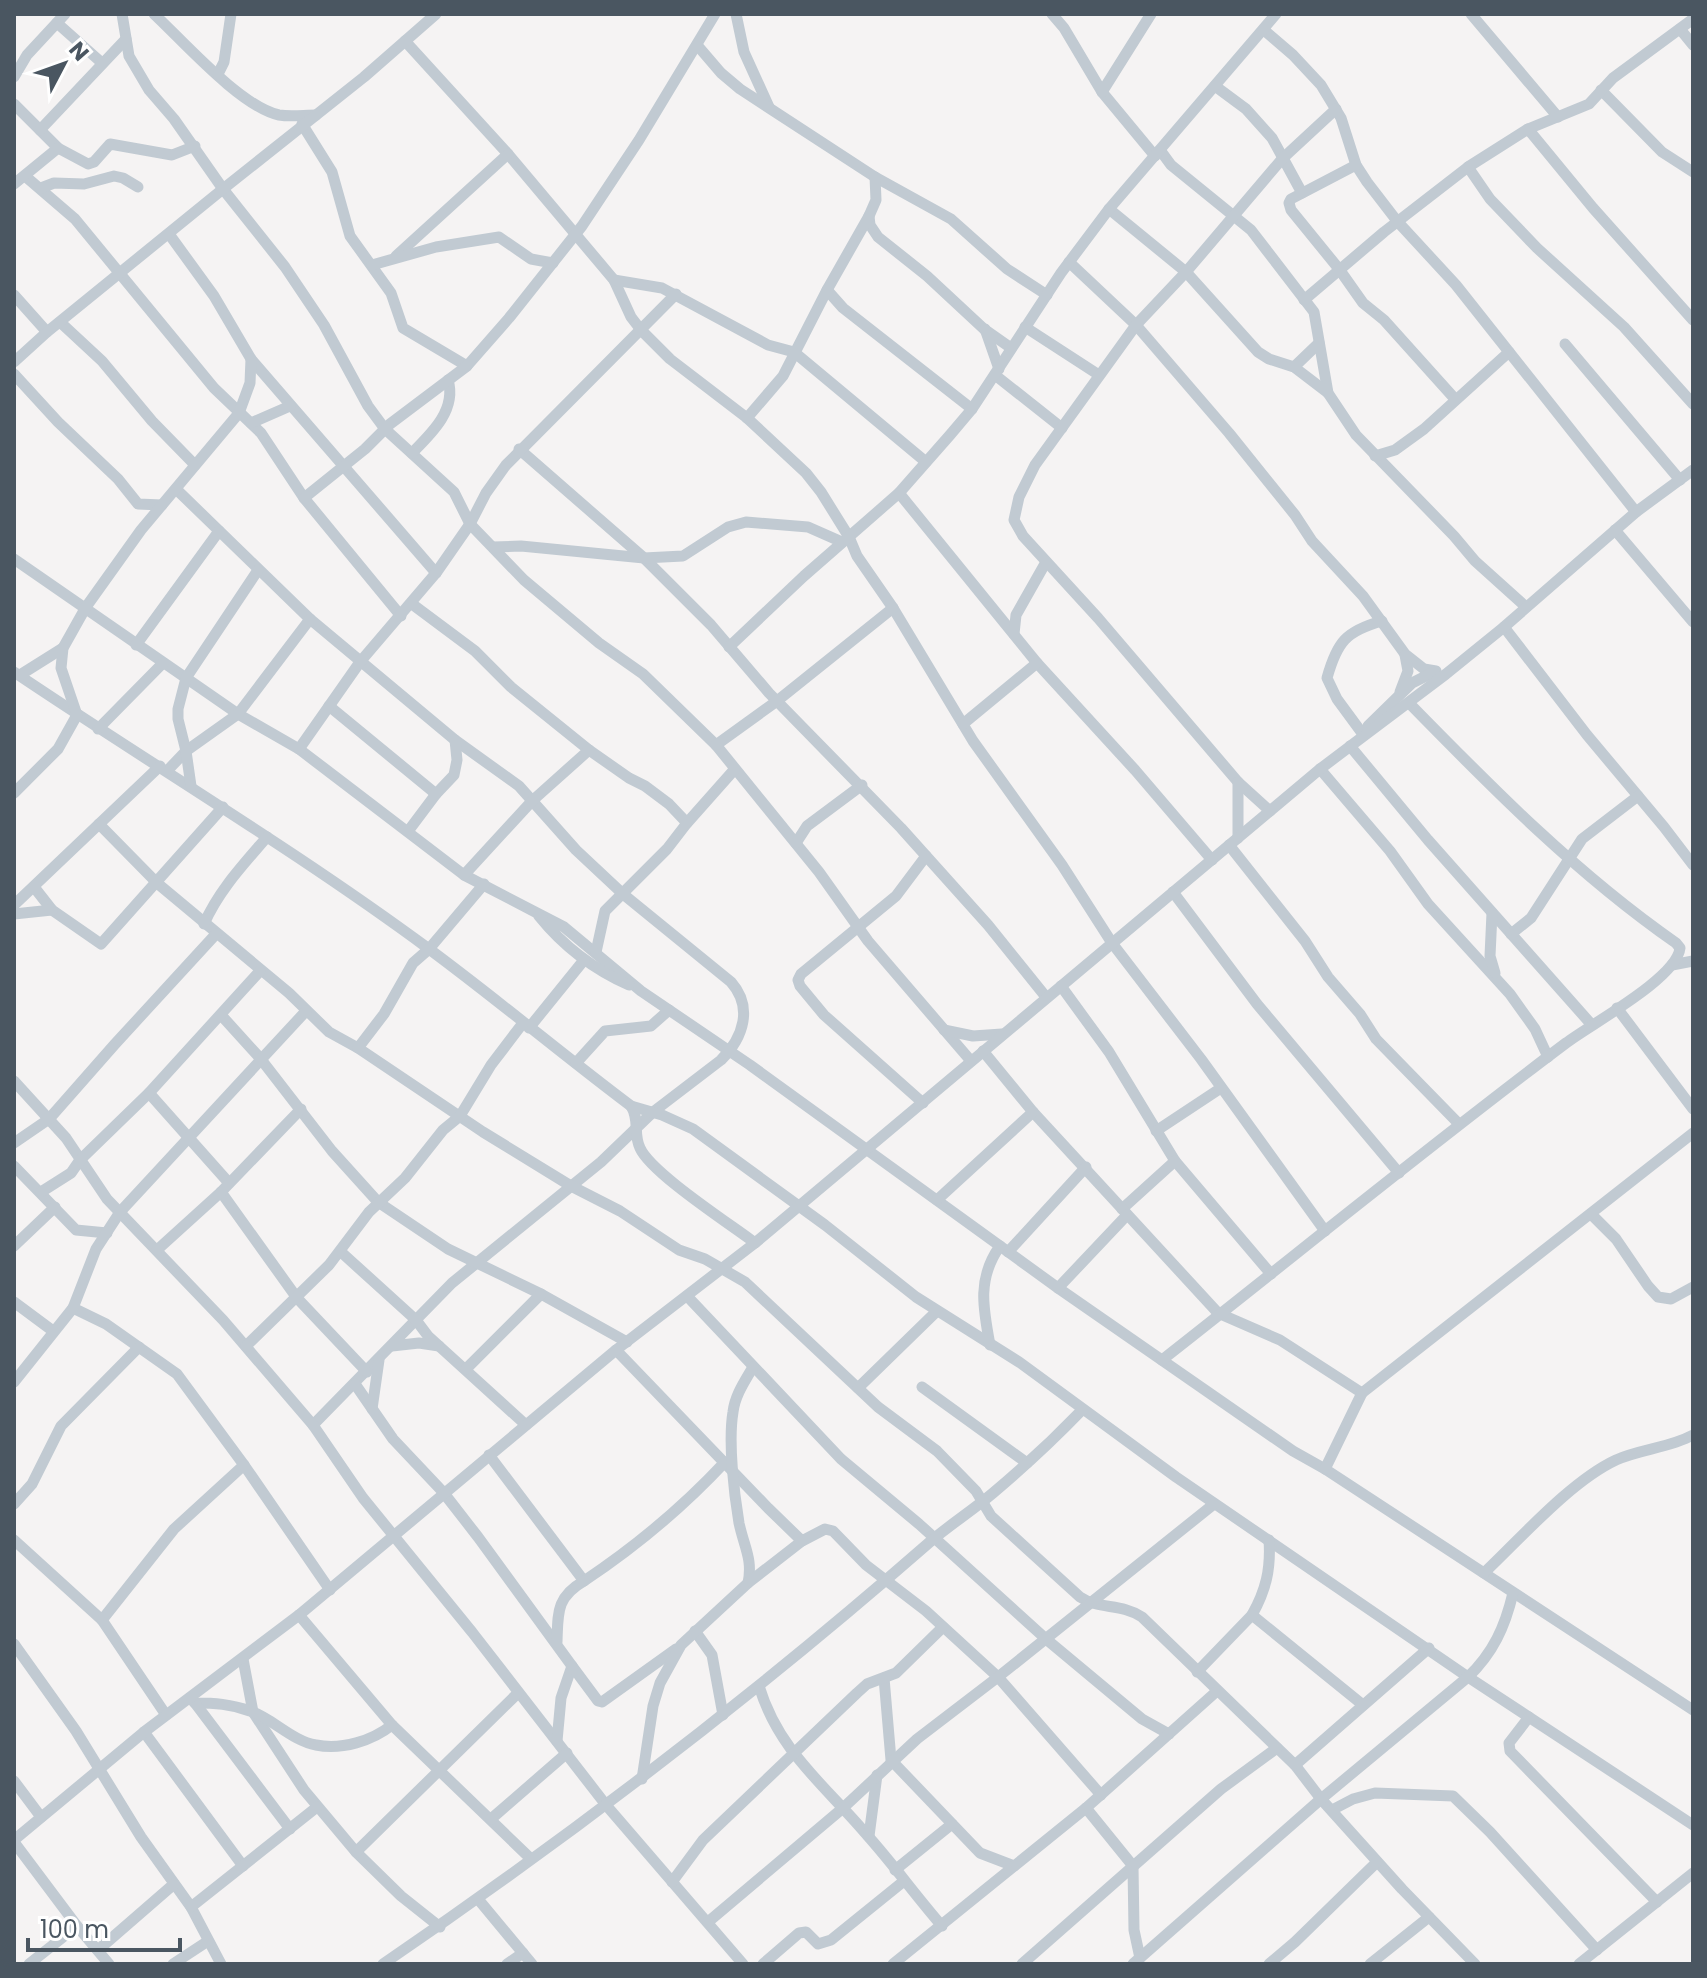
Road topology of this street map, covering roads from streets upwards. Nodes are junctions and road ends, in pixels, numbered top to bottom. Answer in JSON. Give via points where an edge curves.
{"nodes":[{"id":1,"x":122,"y":14,"type":"edge"},
{"id":2,"x":154,"y":14,"type":"edge"},
{"id":3,"x":231,"y":14,"type":"edge"},
{"id":4,"x":436,"y":14,"type":"edge"},
{"id":5,"x":715,"y":14,"type":"edge"},
{"id":6,"x":736,"y":14,"type":"edge"},
{"id":7,"x":1052,"y":14,"type":"edge"},
{"id":8,"x":1068,"y":14,"type":"edge"},
{"id":9,"x":1151,"y":14,"type":"edge"},
{"id":10,"x":1276,"y":14,"type":"edge"},
{"id":11,"x":1471,"y":14,"type":"edge"},
{"id":12,"x":61,"y":18,"type":"edge"},
{"id":13,"x":422,"y":18,"type":"edge"},
{"id":14,"x":1693,"y":19,"type":"edge"},
{"id":15,"x":1064,"y":28,"type":"junction"},
{"id":16,"x":1680,"y":29,"type":"junction"},
{"id":17,"x":1264,"y":30,"type":"junction"},
{"id":18,"x":126,"y":39,"type":"junction"},
{"id":19,"x":405,"y":41,"type":"junction"},
{"id":20,"x":1693,"y":45,"type":"edge"},
{"id":21,"x":701,"y":50,"type":"junction"},
{"id":22,"x":102,"y":63,"type":"junction"},
{"id":23,"x":218,"y":74,"type":"junction"},
{"id":24,"x":14,"y":77,"type":"edge"},
{"id":25,"x":1215,"y":86,"type":"junction"},
{"id":26,"x":1601,"y":90,"type":"junction"},
{"id":27,"x":1102,"y":92,"type":"junction"},
{"id":28,"x":14,"y":104,"type":"edge"},
{"id":29,"x":769,"y":107,"type":"junction"},
{"id":30,"x":1336,"y":109,"type":"junction"},
{"id":31,"x":316,"y":115,"type":"junction"},
{"id":32,"x":1558,"y":117,"type":"junction"},
{"id":33,"x":302,"y":124,"type":"junction"},
{"id":34,"x":1528,"y":129,"type":"junction"},
{"id":35,"x":40,"y":130,"type":"junction"},
{"id":36,"x":195,"y":146,"type":"junction"},
{"id":37,"x":58,"y":148,"type":"junction"},
{"id":38,"x":1158,"y":153,"type":"junction"},
{"id":39,"x":508,"y":154,"type":"junction"},
{"id":40,"x":1282,"y":159,"type":"junction"},
{"id":41,"x":1356,"y":165,"type":"junction"},
{"id":42,"x":1468,"y":167,"type":"junction"},
{"id":43,"x":1693,"y":172,"type":"edge"},
{"id":44,"x":25,"y":176,"type":"junction"},
{"id":45,"x":875,"y":177,"type":"junction"},
{"id":46,"x":14,"y":184,"type":"edge"},
{"id":47,"x":138,"y":187,"type":"dead end"},
{"id":48,"x":41,"y":188,"type":"junction"},
{"id":49,"x":223,"y":189,"type":"junction"},
{"id":50,"x":1302,"y":193,"type":"junction"},
{"id":51,"x":1109,"y":209,"type":"junction"},
{"id":52,"x":1233,"y":215,"type":"junction"},
{"id":53,"x":869,"y":216,"type":"junction"},
{"id":54,"x":1397,"y":221,"type":"junction"},
{"id":55,"x":574,"y":229,"type":"junction"},
{"id":56,"x":169,"y":234,"type":"junction"},
{"id":57,"x":392,"y":260,"type":"junction"},
{"id":58,"x":1069,"y":262,"type":"junction"},
{"id":59,"x":553,"y":263,"type":"junction"},
{"id":60,"x":372,"y":265,"type":"junction"},
{"id":61,"x":1339,"y":269,"type":"junction"},
{"id":62,"x":1186,"y":272,"type":"junction"},
{"id":63,"x":121,"y":273,"type":"junction"},
{"id":64,"x":614,"y":280,"type":"junction"},
{"id":65,"x":827,"y":290,"type":"junction"},
{"id":66,"x":676,"y":294,"type":"junction"},
{"id":67,"x":14,"y":295,"type":"edge"},
{"id":68,"x":1047,"y":295,"type":"junction"},
{"id":69,"x":1304,"y":300,"type":"junction"},
{"id":70,"x":818,"y":308,"type":"junction"},
{"id":71,"x":843,"y":308,"type":"junction"},
{"id":72,"x":1693,"y":320,"type":"edge"},
{"id":73,"x":60,"y":322,"type":"junction"},
{"id":74,"x":1136,"y":325,"type":"junction"},
{"id":75,"x":1025,"y":327,"type":"junction"},
{"id":76,"x":984,"y":329,"type":"junction"},
{"id":77,"x":641,"y":330,"type":"junction"},
{"id":78,"x":47,"y":332,"type":"junction"},
{"id":79,"x":1319,"y":343,"type":"junction"},
{"id":80,"x":1565,"y":344,"type":"dead end"},
{"id":81,"x":1011,"y":348,"type":"junction"},
{"id":82,"x":794,"y":352,"type":"junction"},
{"id":83,"x":1509,"y":352,"type":"junction"},
{"id":84,"x":251,"y":359,"type":"junction"},
{"id":85,"x":14,"y":362,"type":"edge"},
{"id":86,"x":467,"y":366,"type":"junction"},
{"id":87,"x":1294,"y":367,"type":"junction"},
{"id":88,"x":997,"y":372,"type":"junction"},
{"id":89,"x":14,"y":374,"type":"edge"},
{"id":90,"x":1099,"y":375,"type":"junction"},
{"id":91,"x":448,"y":380,"type":"junction"},
{"id":92,"x":1328,"y":393,"type":"junction"},
{"id":93,"x":1455,"y":399,"type":"junction"},
{"id":94,"x":1693,"y":404,"type":"edge"},
{"id":95,"x":290,"y":406,"type":"junction"},
{"id":96,"x":972,"y":409,"type":"junction"},
{"id":97,"x":239,"y":413,"type":"junction"},
{"id":98,"x":747,"y":418,"type":"junction"},
{"id":99,"x":251,"y":423,"type":"junction"},
{"id":100,"x":1062,"y":428,"type":"junction"},
{"id":101,"x":385,"y":429,"type":"junction"},
{"id":102,"x":519,"y":449,"type":"junction"},
{"id":103,"x":1395,"y":450,"type":"junction"},
{"id":104,"x":412,"y":453,"type":"junction"},
{"id":105,"x":1375,"y":456,"type":"junction"},
{"id":106,"x":926,"y":462,"type":"junction"},
{"id":107,"x":195,"y":465,"type":"junction"},
{"id":108,"x":343,"y":468,"type":"junction"},
{"id":109,"x":1387,"y":469,"type":"junction"},
{"id":110,"x":1693,"y":470,"type":"edge"},
{"id":111,"x":1680,"y":480,"type":"junction"},
{"id":112,"x":176,"y":489,"type":"junction"},
{"id":113,"x":899,"y":493,"type":"junction"},
{"id":114,"x":304,"y":498,"type":"junction"},
{"id":115,"x":162,"y":505,"type":"junction"},
{"id":116,"x":1636,"y":512,"type":"junction"},
{"id":117,"x":470,"y":524,"type":"junction"},
{"id":118,"x":1615,"y":530,"type":"junction"},
{"id":119,"x":219,"y":531,"type":"junction"},
{"id":120,"x":845,"y":539,"type":"junction"},
{"id":121,"x":493,"y":547,"type":"junction"},
{"id":122,"x":644,"y":558,"type":"junction"},
{"id":123,"x":14,"y":559,"type":"edge"},
{"id":124,"x":1046,"y":562,"type":"junction"},
{"id":125,"x":258,"y":570,"type":"junction"},
{"id":126,"x":436,"y":573,"type":"junction"},
{"id":127,"x":412,"y":604,"type":"junction"},
{"id":128,"x":86,"y":607,"type":"junction"},
{"id":129,"x":1526,"y":607,"type":"junction"},
{"id":130,"x":893,"y":608,"type":"junction"},
{"id":131,"x":401,"y":616,"type":"junction"},
{"id":132,"x":310,"y":619,"type":"junction"},
{"id":133,"x":1382,"y":621,"type":"junction"},
{"id":134,"x":1693,"y":622,"type":"edge"},
{"id":135,"x":1504,"y":627,"type":"junction"},
{"id":136,"x":1014,"y":634,"type":"junction"},
{"id":137,"x":136,"y":645,"type":"junction"},
{"id":138,"x":729,"y":647,"type":"junction"},
{"id":139,"x":63,"y":648,"type":"junction"},
{"id":140,"x":1405,"y":654,"type":"junction"},
{"id":141,"x":360,"y":662,"type":"junction"},
{"id":142,"x":163,"y":663,"type":"junction"},
{"id":143,"x":1037,"y":663,"type":"junction"},
{"id":144,"x":1459,"y":664,"type":"junction"},
{"id":145,"x":1436,"y":671,"type":"junction"},
{"id":146,"x":17,"y":674,"type":"edge"},
{"id":147,"x":186,"y":678,"type":"junction"},
{"id":148,"x":1399,"y":695,"type":"junction"},
{"id":149,"x":777,"y":701,"type":"junction"},
{"id":150,"x":1409,"y":703,"type":"junction"},
{"id":151,"x":329,"y":706,"type":"junction"},
{"id":152,"x":238,"y":714,"type":"junction"},
{"id":153,"x":77,"y":715,"type":"junction"},
{"id":154,"x":963,"y":724,"type":"junction"},
{"id":155,"x":98,"y":729,"type":"junction"},
{"id":156,"x":455,"y":740,"type":"junction"},
{"id":157,"x":1356,"y":741,"type":"junction"},
{"id":158,"x":716,"y":745,"type":"junction"},
{"id":159,"x":299,"y":749,"type":"junction"},
{"id":160,"x":589,"y":750,"type":"junction"},
{"id":161,"x":186,"y":751,"type":"junction"},
{"id":162,"x":163,"y":768,"type":"junction"},
{"id":163,"x":1320,"y":769,"type":"junction"},
{"id":164,"x":734,"y":770,"type":"junction"},
{"id":165,"x":1238,"y":782,"type":"junction"},
{"id":166,"x":862,"y":785,"type":"junction"},
{"id":167,"x":191,"y":786,"type":"junction"},
{"id":168,"x":14,"y":793,"type":"edge"},
{"id":169,"x":436,"y":794,"type":"junction"},
{"id":170,"x":1638,"y":796,"type":"junction"},
{"id":171,"x":532,"y":801,"type":"junction"},
{"id":172,"x":223,"y":807,"type":"junction"},
{"id":173,"x":1270,"y":811,"type":"junction"},
{"id":174,"x":687,"y":823,"type":"junction"},
{"id":175,"x":99,"y":824,"type":"junction"},
{"id":176,"x":409,"y":830,"type":"junction"},
{"id":177,"x":267,"y":837,"type":"junction"},
{"id":178,"x":1234,"y":841,"type":"junction"},
{"id":179,"x":796,"y":843,"type":"junction"},
{"id":180,"x":926,"y":856,"type":"junction"},
{"id":181,"x":1569,"y":859,"type":"junction"},
{"id":182,"x":1212,"y":860,"type":"junction"},
{"id":183,"x":1693,"y":865,"type":"edge"},
{"id":184,"x":464,"y":875,"type":"junction"},
{"id":185,"x":157,"y":883,"type":"junction"},
{"id":186,"x":484,"y":884,"type":"junction"},
{"id":187,"x":34,"y":887,"type":"junction"},
{"id":188,"x":1173,"y":892,"type":"junction"},
{"id":189,"x":623,"y":894,"type":"junction"},
{"id":190,"x":14,"y":905,"type":"edge"},
{"id":191,"x":534,"y":909,"type":"junction"},
{"id":192,"x":52,"y":910,"type":"junction"},
{"id":193,"x":1492,"y":913,"type":"junction"},
{"id":194,"x":14,"y":914,"type":"edge"},
{"id":195,"x":204,"y":924,"type":"junction"},
{"id":196,"x":857,"y":926,"type":"junction"},
{"id":197,"x":216,"y":934,"type":"junction"},
{"id":198,"x":1511,"y":934,"type":"junction"},
{"id":199,"x":1112,"y":943,"type":"junction"},
{"id":200,"x":429,"y":949,"type":"junction"},
{"id":201,"x":596,"y":952,"type":"junction"},
{"id":202,"x":584,"y":960,"type":"junction"},
{"id":203,"x":1693,"y":961,"type":"edge"},
{"id":204,"x":1671,"y":966,"type":"junction"},
{"id":205,"x":260,"y":971,"type":"junction"},
{"id":206,"x":1497,"y":977,"type":"junction"},
{"id":207,"x":1061,"y":986,"type":"junction"},
{"id":208,"x":641,"y":991,"type":"junction"},
{"id":209,"x":1046,"y":997,"type":"junction"},
{"id":210,"x":1617,"y":1008,"type":"junction"},
{"id":211,"x":669,"y":1010,"type":"junction"},
{"id":212,"x":306,"y":1011,"type":"junction"},
{"id":213,"x":221,"y":1015,"type":"junction"},
{"id":214,"x":1591,"y":1024,"type":"junction"},
{"id":215,"x":526,"y":1026,"type":"junction"},
{"id":216,"x":944,"y":1030,"type":"junction"},
{"id":217,"x":1003,"y":1033,"type":"junction"},
{"id":218,"x":358,"y":1048,"type":"junction"},
{"id":219,"x":730,"y":1051,"type":"junction"},
{"id":220,"x":983,"y":1051,"type":"junction"},
{"id":221,"x":1548,"y":1057,"type":"junction"},
{"id":222,"x":260,"y":1058,"type":"junction"},
{"id":223,"x":971,"y":1061,"type":"junction"},
{"id":224,"x":576,"y":1063,"type":"junction"},
{"id":225,"x":14,"y":1081,"type":"edge"},
{"id":226,"x":1221,"y":1088,"type":"junction"},
{"id":227,"x":149,"y":1093,"type":"junction"},
{"id":228,"x":923,"y":1103,"type":"junction"},
{"id":229,"x":631,"y":1106,"type":"junction"},
{"id":230,"x":301,"y":1109,"type":"junction"},
{"id":231,"x":1693,"y":1109,"type":"edge"},
{"id":232,"x":653,"y":1112,"type":"junction"},
{"id":233,"x":1033,"y":1112,"type":"junction"},
{"id":234,"x":460,"y":1116,"type":"junction"},
{"id":235,"x":49,"y":1119,"type":"junction"},
{"id":236,"x":1459,"y":1124,"type":"junction"},
{"id":237,"x":637,"y":1127,"type":"junction"},
{"id":238,"x":1156,"y":1131,"type":"junction"},
{"id":239,"x":1693,"y":1133,"type":"edge"},
{"id":240,"x":190,"y":1136,"type":"junction"},
{"id":241,"x":14,"y":1143,"type":"edge"},
{"id":242,"x":869,"y":1149,"type":"junction"},
{"id":243,"x":80,"y":1160,"type":"junction"},
{"id":244,"x":1175,"y":1161,"type":"junction"},
{"id":245,"x":14,"y":1166,"type":"edge"},
{"id":246,"x":1086,"y":1167,"type":"junction"},
{"id":247,"x":1399,"y":1173,"type":"junction"},
{"id":248,"x":571,"y":1186,"type":"junction"},
{"id":249,"x":225,"y":1187,"type":"junction"},
{"id":250,"x":41,"y":1192,"type":"junction"},
{"id":251,"x":937,"y":1200,"type":"junction"},
{"id":252,"x":378,"y":1202,"type":"junction"},
{"id":253,"x":799,"y":1205,"type":"junction"},
{"id":254,"x":55,"y":1207,"type":"junction"},
{"id":255,"x":120,"y":1212,"type":"junction"},
{"id":256,"x":1125,"y":1212,"type":"junction"},
{"id":257,"x":1591,"y":1214,"type":"junction"},
{"id":258,"x":1325,"y":1231,"type":"junction"},
{"id":259,"x":107,"y":1233,"type":"junction"},
{"id":260,"x":755,"y":1243,"type":"junction"},
{"id":261,"x":14,"y":1246,"type":"edge"},
{"id":262,"x":1004,"y":1249,"type":"junction"},
{"id":263,"x":157,"y":1250,"type":"junction"},
{"id":264,"x":341,"y":1252,"type":"junction"},
{"id":265,"x":478,"y":1262,"type":"junction"},
{"id":266,"x":723,"y":1268,"type":"junction"},
{"id":267,"x":1271,"y":1274,"type":"junction"},
{"id":268,"x":1693,"y":1287,"type":"edge"},
{"id":269,"x":1058,"y":1288,"type":"junction"},
{"id":270,"x":541,"y":1294,"type":"junction"},
{"id":271,"x":687,"y":1296,"type":"junction"},
{"id":272,"x":297,"y":1298,"type":"junction"},
{"id":273,"x":14,"y":1302,"type":"edge"},
{"id":274,"x":73,"y":1308,"type":"junction"},
{"id":275,"x":937,"y":1311,"type":"junction"},
{"id":276,"x":1218,"y":1313,"type":"junction"},
{"id":277,"x":416,"y":1320,"type":"junction"},
{"id":278,"x":53,"y":1331,"type":"junction"},
{"id":279,"x":627,"y":1342,"type":"junction"},
{"id":280,"x":990,"y":1345,"type":"junction"},
{"id":281,"x":246,"y":1346,"type":"junction"},
{"id":282,"x":439,"y":1346,"type":"junction"},
{"id":283,"x":139,"y":1347,"type":"junction"},
{"id":284,"x":392,"y":1347,"type":"junction"},
{"id":285,"x":616,"y":1350,"type":"junction"},
{"id":286,"x":379,"y":1360,"type":"junction"},
{"id":287,"x":1162,"y":1360,"type":"junction"},
{"id":288,"x":753,"y":1367,"type":"junction"},
{"id":289,"x":466,"y":1369,"type":"junction"},
{"id":290,"x":367,"y":1372,"type":"junction"},
{"id":291,"x":14,"y":1382,"type":"edge"},
{"id":292,"x":355,"y":1384,"type":"junction"},
{"id":293,"x":922,"y":1387,"type":"dead end"},
{"id":294,"x":858,"y":1388,"type":"junction"},
{"id":295,"x":1362,"y":1393,"type":"junction"},
{"id":296,"x":372,"y":1409,"type":"junction"},
{"id":297,"x":1082,"y":1410,"type":"junction"},
{"id":298,"x":313,"y":1425,"type":"junction"},
{"id":299,"x":526,"y":1425,"type":"junction"},
{"id":300,"x":1693,"y":1435,"type":"edge"},
{"id":301,"x":489,"y":1455,"type":"junction"},
{"id":302,"x":725,"y":1462,"type":"junction"},
{"id":303,"x":1027,"y":1463,"type":"junction"},
{"id":304,"x":244,"y":1465,"type":"junction"},
{"id":305,"x":1325,"y":1469,"type":"junction"},
{"id":306,"x":735,"y":1472,"type":"junction"},
{"id":307,"x":443,"y":1492,"type":"junction"},
{"id":308,"x":984,"y":1501,"type":"junction"},
{"id":309,"x":14,"y":1504,"type":"edge"},
{"id":310,"x":1214,"y":1504,"type":"junction"},
{"id":311,"x":782,"y":1520,"type":"junction"},
{"id":312,"x":394,"y":1536,"type":"junction"},
{"id":313,"x":934,"y":1539,"type":"junction"},
{"id":314,"x":14,"y":1540,"type":"edge"},
{"id":315,"x":1269,"y":1540,"type":"junction"},
{"id":316,"x":802,"y":1541,"type":"junction"},
{"id":317,"x":785,"y":1553,"type":"junction"},
{"id":318,"x":1484,"y":1573,"type":"junction"},
{"id":319,"x":584,"y":1581,"type":"junction"},
{"id":320,"x":887,"y":1581,"type":"junction"},
{"id":321,"x":748,"y":1583,"type":"junction"},
{"id":322,"x":330,"y":1590,"type":"junction"},
{"id":323,"x":1513,"y":1593,"type":"junction"},
{"id":324,"x":1089,"y":1604,"type":"junction"},
{"id":325,"x":299,"y":1615,"type":"junction"},
{"id":326,"x":1252,"y":1615,"type":"junction"},
{"id":327,"x":102,"y":1620,"type":"junction"},
{"id":328,"x":943,"y":1627,"type":"junction"},
{"id":329,"x":695,"y":1631,"type":"junction"},
{"id":330,"x":1046,"y":1639,"type":"junction"},
{"id":331,"x":557,"y":1643,"type":"junction"},
{"id":332,"x":14,"y":1644,"type":"edge"},
{"id":333,"x":681,"y":1645,"type":"junction"},
{"id":334,"x":1429,"y":1648,"type":"junction"},
{"id":335,"x":243,"y":1659,"type":"junction"},
{"id":336,"x":572,"y":1666,"type":"junction"},
{"id":337,"x":1197,"y":1672,"type":"junction"},
{"id":338,"x":998,"y":1677,"type":"junction"},
{"id":339,"x":1468,"y":1677,"type":"junction"},
{"id":340,"x":884,"y":1678,"type":"junction"},
{"id":341,"x":759,"y":1686,"type":"junction"},
{"id":342,"x":1217,"y":1691,"type":"junction"},
{"id":343,"x":518,"y":1693,"type":"junction"},
{"id":344,"x":193,"y":1700,"type":"junction"},
{"id":345,"x":1363,"y":1705,"type":"junction"},
{"id":346,"x":1693,"y":1710,"type":"edge"},
{"id":347,"x":253,"y":1712,"type":"junction"},
{"id":348,"x":166,"y":1715,"type":"junction"},
{"id":349,"x":723,"y":1715,"type":"junction"},
{"id":350,"x":1529,"y":1717,"type":"junction"},
{"id":351,"x":392,"y":1725,"type":"junction"},
{"id":352,"x":144,"y":1732,"type":"junction"},
{"id":353,"x":1169,"y":1734,"type":"junction"},
{"id":354,"x":557,"y":1741,"type":"junction"},
{"id":355,"x":1277,"y":1748,"type":"junction"},
{"id":356,"x":567,"y":1753,"type":"junction"},
{"id":357,"x":793,"y":1755,"type":"junction"},
{"id":358,"x":891,"y":1760,"type":"junction"},
{"id":359,"x":1295,"y":1765,"type":"junction"},
{"id":360,"x":101,"y":1768,"type":"junction"},
{"id":361,"x":438,"y":1771,"type":"junction"},
{"id":362,"x":877,"y":1775,"type":"junction"},
{"id":363,"x":642,"y":1779,"type":"junction"},
{"id":364,"x":14,"y":1781,"type":"edge"},
{"id":365,"x":1101,"y":1795,"type":"junction"},
{"id":366,"x":1321,"y":1799,"type":"junction"},
{"id":367,"x":606,"y":1805,"type":"junction"},
{"id":368,"x":317,"y":1807,"type":"junction"},
{"id":369,"x":843,"y":1808,"type":"junction"},
{"id":370,"x":1086,"y":1808,"type":"junction"},
{"id":371,"x":1332,"y":1810,"type":"junction"},
{"id":372,"x":41,"y":1817,"type":"junction"},
{"id":373,"x":491,"y":1819,"type":"junction"},
{"id":374,"x":952,"y":1824,"type":"junction"},
{"id":375,"x":1693,"y":1825,"type":"edge"},
{"id":376,"x":290,"y":1829,"type":"junction"},
{"id":377,"x":869,"y":1836,"type":"junction"},
{"id":378,"x":14,"y":1841,"type":"edge"},
{"id":379,"x":356,"y":1852,"type":"junction"},
{"id":380,"x":530,"y":1858,"type":"junction"},
{"id":381,"x":1377,"y":1862,"type":"junction"},
{"id":382,"x":243,"y":1866,"type":"junction"},
{"id":383,"x":1014,"y":1866,"type":"junction"},
{"id":384,"x":1133,"y":1866,"type":"junction"},
{"id":385,"x":895,"y":1870,"type":"junction"},
{"id":386,"x":1691,"y":1877,"type":"edge"},
{"id":387,"x":904,"y":1881,"type":"junction"},
{"id":388,"x":672,"y":1882,"type":"junction"},
{"id":389,"x":174,"y":1884,"type":"junction"},
{"id":390,"x":478,"y":1899,"type":"junction"},
{"id":391,"x":1657,"y":1902,"type":"junction"},
{"id":392,"x":191,"y":1907,"type":"junction"},
{"id":393,"x":1429,"y":1917,"type":"junction"},
{"id":394,"x":708,"y":1922,"type":"junction"},
{"id":395,"x":77,"y":1926,"type":"junction"},
{"id":396,"x":942,"y":1926,"type":"junction"},
{"id":397,"x":440,"y":1927,"type":"junction"},
{"id":398,"x":208,"y":1941,"type":"junction"},
{"id":399,"x":98,"y":1950,"type":"junction"},
{"id":400,"x":1597,"y":1950,"type":"junction"},
{"id":401,"x":523,"y":1953,"type":"junction"},
{"id":402,"x":1136,"y":1961,"type":"edge"},
{"id":403,"x":1583,"y":1963,"type":"edge"},
{"id":404,"x":29,"y":1964,"type":"edge"},
{"id":405,"x":109,"y":1964,"type":"edge"},
{"id":406,"x":173,"y":1964,"type":"edge"},
{"id":407,"x":221,"y":1964,"type":"edge"},
{"id":408,"x":383,"y":1964,"type":"edge"},
{"id":409,"x":507,"y":1964,"type":"edge"},
{"id":410,"x":532,"y":1964,"type":"edge"},
{"id":411,"x":743,"y":1964,"type":"edge"},
{"id":412,"x":763,"y":1964,"type":"edge"},
{"id":413,"x":893,"y":1964,"type":"edge"},
{"id":414,"x":1022,"y":1964,"type":"edge"},
{"id":415,"x":1269,"y":1964,"type":"edge"},
{"id":416,"x":1370,"y":1964,"type":"edge"},
{"id":417,"x":1475,"y":1964,"type":"edge"}],
"edges":[{"from":1,"to":18,"type":"street"},
{"from":2,"to":23,"type":"street"},
{"from":3,"to":23,"type":"street"},
{"from":4,"to":13,"type":"street"},
{"from":5,"to":21,"type":"street"},
{"from":6,"to":29,"type":"street","via":[[744,52]]},
{"from":7,"to":15,"type":"street"},
{"from":8,"to":15,"type":"street"},
{"from":9,"to":27,"type":"street"},
{"from":10,"to":17,"type":"street"},
{"from":11,"to":32,"type":"street"},
{"from":12,"to":22,"type":"street"},
{"from":12,"to":24,"type":"street"},
{"from":13,"to":19,"type":"street"},
{"from":14,"to":16,"type":"street"},
{"from":15,"to":27,"type":"street"},
{"from":16,"to":20,"type":"street"},
{"from":16,"to":26,"type":"street"},
{"from":17,"to":25,"type":"street"},
{"from":17,"to":30,"type":"street","via":[[1310,72]]},
{"from":18,"to":22,"type":"street"},
{"from":18,"to":36,"type":"street","via":[[129,56],[149,90]]},
{"from":19,"to":31,"type":"street"},
{"from":19,"to":39,"type":"street"},
{"from":21,"to":29,"type":"street","via":[[740,89]]},
{"from":21,"to":55,"type":"street","via":[[690,58]]},
{"from":22,"to":35,"type":"street"},
{"from":23,"to":31,"type":"street","via":[[266,110]]},
{"from":25,"to":38,"type":"street"},
{"from":25,"to":40,"type":"street","via":[[1260,123]]},
{"from":26,"to":32,"type":"street","via":[[1581,109]]},
{"from":26,"to":43,"type":"street","via":[[1662,152]]},
{"from":27,"to":38,"type":"street"},
{"from":28,"to":35,"type":"street"},
{"from":29,"to":45,"type":"street"},
{"from":30,"to":40,"type":"street"},
{"from":30,"to":41,"type":"street"},
{"from":31,"to":33,"type":"street"},
{"from":32,"to":34,"type":"street"},
{"from":33,"to":49,"type":"street"},
{"from":33,"to":60,"type":"street","via":[[332,172],[350,236]]},
{"from":34,"to":42,"type":"street"},
{"from":34,"to":72,"type":"street"},
{"from":35,"to":37,"type":"street"},
{"from":36,"to":37,"type":"street","via":[[172,155],[110,144],[91,164]]},
{"from":36,"to":49,"type":"street"},
{"from":37,"to":44,"type":"street"},
{"from":38,"to":51,"type":"street"},
{"from":38,"to":52,"type":"street"},
{"from":39,"to":55,"type":"street"},
{"from":39,"to":57,"type":"street"},
{"from":40,"to":50,"type":"street"},
{"from":40,"to":52,"type":"street"},
{"from":41,"to":50,"type":"street"},
{"from":41,"to":54,"type":"street"},
{"from":42,"to":54,"type":"street"},
{"from":42,"to":94,"type":"street","via":[[1490,199],[1624,327]]},
{"from":44,"to":46,"type":"street"},
{"from":44,"to":48,"type":"street"},
{"from":45,"to":53,"type":"street","via":[[876,200]]},
{"from":45,"to":68,"type":"street","via":[[951,219],[1007,269]]},
{"from":47,"to":48,"type":"street","via":[[114,176]]},
{"from":48,"to":63,"type":"street"},
{"from":49,"to":56,"type":"street"},
{"from":49,"to":101,"type":"street","via":[[309,302]]},
{"from":50,"to":61,"type":"street","via":[[1289,203],[1291,210]]},
{"from":51,"to":58,"type":"street"},
{"from":51,"to":62,"type":"street"},
{"from":52,"to":62,"type":"street"},
{"from":52,"to":69,"type":"street","via":[[1251,230]]},
{"from":53,"to":65,"type":"street"},
{"from":53,"to":76,"type":"street","via":[[878,237]]},
{"from":54,"to":61,"type":"street"},
{"from":54,"to":83,"type":"street"},
{"from":55,"to":59,"type":"street"},
{"from":55,"to":64,"type":"street"},
{"from":56,"to":63,"type":"street"},
{"from":56,"to":84,"type":"street"},
{"from":57,"to":59,"type":"street","via":[[499,237],[531,259]]},
{"from":57,"to":60,"type":"street"},
{"from":58,"to":68,"type":"street"},
{"from":58,"to":74,"type":"street"},
{"from":59,"to":86,"type":"street"},
{"from":60,"to":86,"type":"street","via":[[391,293],[403,328]]},
{"from":61,"to":69,"type":"street"},
{"from":61,"to":93,"type":"street","via":[[1363,303]]},
{"from":62,"to":74,"type":"street"},
{"from":62,"to":87,"type":"street","via":[[1258,352]]},
{"from":63,"to":73,"type":"street"},
{"from":63,"to":97,"type":"street"},
{"from":64,"to":66,"type":"street"},
{"from":64,"to":77,"type":"street"},
{"from":65,"to":70,"type":"street"},
{"from":65,"to":71,"type":"street"},
{"from":66,"to":77,"type":"street"},
{"from":66,"to":82,"type":"street","via":[[768,345]]},
{"from":67,"to":78,"type":"street"},
{"from":68,"to":75,"type":"street"},
{"from":69,"to":79,"type":"street","via":[[1317,319]]},
{"from":70,"to":71,"type":"street"},
{"from":70,"to":82,"type":"street"},
{"from":71,"to":96,"type":"street"},
{"from":73,"to":78,"type":"street"},
{"from":73,"to":107,"type":"street"},
{"from":74,"to":90,"type":"street"},
{"from":74,"to":133,"type":"street"},
{"from":75,"to":81,"type":"street"},
{"from":75,"to":90,"type":"street"},
{"from":76,"to":81,"type":"street"},
{"from":76,"to":88,"type":"street"},
{"from":77,"to":98,"type":"street"},
{"from":77,"to":102,"type":"street"},
{"from":78,"to":85,"type":"street"},
{"from":79,"to":87,"type":"street"},
{"from":79,"to":92,"type":"street"},
{"from":80,"to":111,"type":"street"},
{"from":81,"to":88,"type":"street"},
{"from":82,"to":98,"type":"street","via":[[776,386]]},
{"from":82,"to":106,"type":"street"},
{"from":83,"to":93,"type":"street"},
{"from":83,"to":116,"type":"street"},
{"from":84,"to":95,"type":"street"},
{"from":84,"to":97,"type":"street","via":[[250,383]]},
{"from":86,"to":91,"type":"street"},
{"from":87,"to":92,"type":"street"},
{"from":88,"to":96,"type":"street"},
{"from":88,"to":100,"type":"street"},
{"from":89,"to":115,"type":"street","via":[[138,504]]},
{"from":90,"to":100,"type":"street"},
{"from":91,"to":101,"type":"street"},
{"from":91,"to":104,"type":"street","via":[[445,412]]},
{"from":92,"to":105,"type":"street"},
{"from":93,"to":103,"type":"street"},
{"from":95,"to":99,"type":"street"},
{"from":95,"to":108,"type":"street"},
{"from":96,"to":106,"type":"street"},
{"from":97,"to":99,"type":"street"},
{"from":97,"to":107,"type":"street"},
{"from":98,"to":120,"type":"street","via":[[806,473],[832,508]]},
{"from":99,"to":114,"type":"street"},
{"from":100,"to":124,"type":"street","via":[[1027,479],[1014,520]]},
{"from":101,"to":104,"type":"street"},
{"from":101,"to":108,"type":"street"},
{"from":102,"to":117,"type":"street"},
{"from":102,"to":122,"type":"street"},
{"from":103,"to":105,"type":"street"},
{"from":103,"to":109,"type":"street"},
{"from":104,"to":117,"type":"street","via":[[454,492]]},
{"from":105,"to":109,"type":"street"},
{"from":106,"to":113,"type":"street"},
{"from":107,"to":112,"type":"street"},
{"from":108,"to":114,"type":"street"},
{"from":108,"to":126,"type":"street"},
{"from":109,"to":129,"type":"street"},
{"from":110,"to":111,"type":"street"},
{"from":111,"to":116,"type":"street"},
{"from":112,"to":115,"type":"street"},
{"from":112,"to":119,"type":"street"},
{"from":113,"to":120,"type":"street"},
{"from":113,"to":136,"type":"street"},
{"from":114,"to":131,"type":"street"},
{"from":115,"to":128,"type":"street"},
{"from":116,"to":118,"type":"street"},
{"from":117,"to":121,"type":"street"},
{"from":117,"to":126,"type":"street"},
{"from":118,"to":129,"type":"street"},
{"from":118,"to":134,"type":"street"},
{"from":119,"to":125,"type":"street"},
{"from":119,"to":137,"type":"street"},
{"from":120,"to":122,"type":"street","via":[[808,527],[746,522],[728,527],[683,556]]},
{"from":120,"to":130,"type":"street"},
{"from":120,"to":138,"type":"street"},
{"from":121,"to":122,"type":"street"},
{"from":121,"to":158,"type":"street","via":[[545,599],[669,697]]},
{"from":122,"to":138,"type":"street"},
{"from":123,"to":128,"type":"street"},
{"from":124,"to":136,"type":"street","via":[[1016,615]]},
{"from":124,"to":165,"type":"street"},
{"from":125,"to":132,"type":"street"},
{"from":125,"to":147,"type":"street"},
{"from":126,"to":127,"type":"street"},
{"from":127,"to":131,"type":"street"},
{"from":127,"to":160,"type":"street"},
{"from":128,"to":137,"type":"street"},
{"from":128,"to":139,"type":"street"},
{"from":129,"to":135,"type":"street"},
{"from":130,"to":149,"type":"street"},
{"from":130,"to":154,"type":"street"},
{"from":131,"to":141,"type":"street"},
{"from":132,"to":141,"type":"street"},
{"from":132,"to":152,"type":"street"},
{"from":133,"to":140,"type":"street"},
{"from":133,"to":157,"type":"street","via":[[1346,637],[1327,678]]},
{"from":135,"to":144,"type":"street"},
{"from":135,"to":170,"type":"street"},
{"from":136,"to":143,"type":"street"},
{"from":137,"to":142,"type":"street"},
{"from":138,"to":149,"type":"street"},
{"from":139,"to":146,"type":"street"},
{"from":139,"to":153,"type":"street","via":[[61,668]]},
{"from":140,"to":145,"type":"street","via":[[1424,669]]},
{"from":140,"to":148,"type":"street","via":[[1408,671]]},
{"from":141,"to":151,"type":"street"},
{"from":141,"to":156,"type":"street"},
{"from":142,"to":147,"type":"street"},
{"from":142,"to":155,"type":"street"},
{"from":143,"to":154,"type":"street"},
{"from":143,"to":182,"type":"street"},
{"from":144,"to":145,"type":"street"},
{"from":144,"to":150,"type":"street"},
{"from":145,"to":148,"type":"street"},
{"from":146,"to":153,"type":"street"},
{"from":147,"to":152,"type":"street"},
{"from":147,"to":161,"type":"street","via":[[178,709]]},
{"from":148,"to":157,"type":"street"},
{"from":149,"to":158,"type":"street"},
{"from":149,"to":166,"type":"street"},
{"from":150,"to":157,"type":"street"},
{"from":150,"to":181,"type":"street"},
{"from":151,"to":159,"type":"street"},
{"from":151,"to":169,"type":"street"},
{"from":152,"to":159,"type":"street"},
{"from":152,"to":161,"type":"street"},
{"from":153,"to":155,"type":"street"},
{"from":153,"to":168,"type":"street","via":[[58,749]]},
{"from":154,"to":199,"type":"street"},
{"from":155,"to":162,"type":"street"},
{"from":156,"to":169,"type":"street","via":[[456,769]]},
{"from":156,"to":171,"type":"street"},
{"from":157,"to":163,"type":"street"},
{"from":157,"to":193,"type":"street"},
{"from":158,"to":164,"type":"street"},
{"from":159,"to":176,"type":"street"},
{"from":160,"to":171,"type":"street"},
{"from":160,"to":174,"type":"street","via":[[645,786]]},
{"from":161,"to":162,"type":"street"},
{"from":161,"to":167,"type":"street"},
{"from":162,"to":167,"type":"street"},
{"from":162,"to":175,"type":"street"},
{"from":163,"to":173,"type":"street"},
{"from":163,"to":206,"type":"street","via":[[1458,939]]},
{"from":164,"to":174,"type":"street"},
{"from":164,"to":179,"type":"street"},
{"from":165,"to":173,"type":"street"},
{"from":165,"to":178,"type":"street"},
{"from":166,"to":179,"type":"street","via":[[807,826]]},
{"from":166,"to":180,"type":"street"},
{"from":167,"to":172,"type":"street"},
{"from":169,"to":176,"type":"street"},
{"from":170,"to":181,"type":"street","via":[[1582,839]]},
{"from":170,"to":183,"type":"street"},
{"from":171,"to":184,"type":"street"},
{"from":171,"to":189,"type":"street"},
{"from":172,"to":177,"type":"street"},
{"from":172,"to":185,"type":"street"},
{"from":173,"to":178,"type":"street"},
{"from":174,"to":189,"type":"street"},
{"from":175,"to":185,"type":"street"},
{"from":175,"to":187,"type":"street"},
{"from":176,"to":184,"type":"street"},
{"from":177,"to":195,"type":"street","via":[[224,886]]},
{"from":177,"to":200,"type":"street"},
{"from":178,"to":182,"type":"street"},
{"from":178,"to":236,"type":"street","via":[[1376,1039]]},
{"from":179,"to":196,"type":"street"},
{"from":180,"to":196,"type":"street","via":[[905,887]]},
{"from":180,"to":209,"type":"street"},
{"from":181,"to":198,"type":"street","via":[[1531,918]]},
{"from":181,"to":204,"type":"street","via":[[1676,943],[1679,953]]},
{"from":182,"to":188,"type":"street"},
{"from":184,"to":186,"type":"street"},
{"from":185,"to":192,"type":"street","via":[[101,944]]},
{"from":185,"to":195,"type":"street"},
{"from":186,"to":191,"type":"street"},
{"from":186,"to":200,"type":"street"},
{"from":187,"to":190,"type":"street"},
{"from":187,"to":192,"type":"street"},
{"from":188,"to":199,"type":"street"},
{"from":188,"to":247,"type":"street","via":[[1243,987]]},
{"from":189,"to":201,"type":"street","via":[[605,911]]},
{"from":189,"to":219,"type":"street","via":[[738,990],[745,1013]]},
{"from":191,"to":201,"type":"street"},
{"from":191,"to":202,"type":"street"},
{"from":192,"to":194,"type":"street"},
{"from":193,"to":198,"type":"street"},
{"from":193,"to":206,"type":"street","via":[[1490,956]]},
{"from":195,"to":197,"type":"street"},
{"from":196,"to":216,"type":"street"},
{"from":196,"to":228,"type":"street","via":[[801,974],[800,986],[824,1015]]},
{"from":197,"to":205,"type":"street"},
{"from":197,"to":235,"type":"street"},
{"from":198,"to":214,"type":"street"},
{"from":199,"to":207,"type":"street"},
{"from":199,"to":226,"type":"street"},
{"from":200,"to":215,"type":"street"},
{"from":200,"to":218,"type":"street","via":[[413,963]]},
{"from":201,"to":208,"type":"street"},
{"from":202,"to":208,"type":"street"},
{"from":202,"to":215,"type":"street"},
{"from":203,"to":204,"type":"street"},
{"from":204,"to":210,"type":"street"},
{"from":205,"to":212,"type":"street"},
{"from":205,"to":213,"type":"street"},
{"from":206,"to":221,"type":"street","via":[[1526,1014]]},
{"from":207,"to":209,"type":"street"},
{"from":207,"to":238,"type":"street"},
{"from":208,"to":211,"type":"street"},
{"from":209,"to":217,"type":"street"},
{"from":210,"to":214,"type":"street"},
{"from":210,"to":231,"type":"street"},
{"from":211,"to":219,"type":"street"},
{"from":211,"to":224,"type":"street","via":[[651,1026],[605,1031]]},
{"from":212,"to":218,"type":"street"},
{"from":212,"to":222,"type":"street"},
{"from":213,"to":222,"type":"street"},
{"from":213,"to":227,"type":"street"},
{"from":214,"to":221,"type":"street"},
{"from":215,"to":224,"type":"street"},
{"from":215,"to":234,"type":"street","via":[[491,1065]]},
{"from":216,"to":217,"type":"street","via":[[973,1036]]},
{"from":216,"to":223,"type":"street"},
{"from":217,"to":220,"type":"street"},
{"from":218,"to":234,"type":"street"},
{"from":219,"to":232,"type":"street"},
{"from":219,"to":242,"type":"street"},
{"from":220,"to":223,"type":"street"},
{"from":220,"to":233,"type":"street"},
{"from":221,"to":236,"type":"street"},
{"from":222,"to":230,"type":"street"},
{"from":222,"to":240,"type":"street"},
{"from":223,"to":228,"type":"street"},
{"from":224,"to":229,"type":"street"},
{"from":225,"to":235,"type":"street"},
{"from":226,"to":238,"type":"street"},
{"from":226,"to":258,"type":"street"},
{"from":227,"to":240,"type":"street"},
{"from":227,"to":243,"type":"street"},
{"from":228,"to":242,"type":"street"},
{"from":229,"to":232,"type":"street"},
{"from":229,"to":237,"type":"street"},
{"from":230,"to":249,"type":"street"},
{"from":230,"to":252,"type":"street"},
{"from":232,"to":237,"type":"street"},
{"from":232,"to":253,"type":"street","via":[[693,1129]]},
{"from":233,"to":246,"type":"street"},
{"from":233,"to":251,"type":"street"},
{"from":234,"to":248,"type":"street"},
{"from":234,"to":252,"type":"street"},
{"from":235,"to":241,"type":"street"},
{"from":235,"to":243,"type":"street"},
{"from":236,"to":247,"type":"street"},
{"from":237,"to":248,"type":"street"},
{"from":237,"to":260,"type":"street","via":[[640,1149],[661,1172]]},
{"from":238,"to":244,"type":"street"},
{"from":239,"to":257,"type":"street"},
{"from":240,"to":249,"type":"street"},
{"from":240,"to":255,"type":"street"},
{"from":242,"to":251,"type":"street"},
{"from":242,"to":253,"type":"street"},
{"from":243,"to":250,"type":"street","via":[[71,1173]]},
{"from":243,"to":255,"type":"street"},
{"from":244,"to":256,"type":"street"},
{"from":244,"to":267,"type":"street"},
{"from":245,"to":250,"type":"street"},
{"from":246,"to":256,"type":"street"},
{"from":246,"to":262,"type":"street"},
{"from":247,"to":258,"type":"street"},
{"from":248,"to":265,"type":"street"},
{"from":248,"to":266,"type":"street","via":[[679,1250]]},
{"from":249,"to":263,"type":"street"},
{"from":249,"to":272,"type":"street"},
{"from":250,"to":254,"type":"street"},
{"from":251,"to":262,"type":"street"},
{"from":252,"to":264,"type":"street"},
{"from":252,"to":265,"type":"street","via":[[428,1238]]},
{"from":253,"to":260,"type":"street"},
{"from":253,"to":275,"type":"street"},
{"from":254,"to":259,"type":"street","via":[[76,1230]]},
{"from":254,"to":261,"type":"street"},
{"from":255,"to":259,"type":"street"},
{"from":255,"to":263,"type":"street"},
{"from":256,"to":269,"type":"street"},
{"from":256,"to":276,"type":"street"},
{"from":257,"to":268,"type":"street","via":[[1658,1297],[1671,1299]]},
{"from":257,"to":295,"type":"street"},
{"from":258,"to":267,"type":"street"},
{"from":259,"to":274,"type":"street"},
{"from":260,"to":266,"type":"street"},
{"from":262,"to":269,"type":"street"},
{"from":262,"to":280,"type":"street","via":[[988,1263],[983,1306]]},
{"from":263,"to":281,"type":"street"},
{"from":264,"to":272,"type":"street"},
{"from":264,"to":277,"type":"street"},
{"from":265,"to":270,"type":"street"},
{"from":265,"to":277,"type":"street"},
{"from":266,"to":271,"type":"street"},
{"from":266,"to":294,"type":"street","via":[[745,1282]]},
{"from":267,"to":276,"type":"street"},
{"from":269,"to":287,"type":"street"},
{"from":270,"to":279,"type":"street"},
{"from":270,"to":289,"type":"street"},
{"from":271,"to":279,"type":"street"},
{"from":271,"to":288,"type":"street"},
{"from":272,"to":281,"type":"street"},
{"from":272,"to":290,"type":"street"},
{"from":273,"to":278,"type":"street"},
{"from":274,"to":278,"type":"street"},
{"from":274,"to":283,"type":"street"},
{"from":275,"to":280,"type":"street"},
{"from":275,"to":294,"type":"street"},
{"from":276,"to":287,"type":"street"},
{"from":276,"to":295,"type":"street","via":[[1280,1340]]},
{"from":277,"to":282,"type":"street"},
{"from":277,"to":284,"type":"street"},
{"from":278,"to":291,"type":"street"},
{"from":279,"to":285,"type":"street"},
{"from":280,"to":297,"type":"street"},
{"from":281,"to":298,"type":"street"},
{"from":282,"to":284,"type":"street"},
{"from":282,"to":289,"type":"street"},
{"from":283,"to":304,"type":"street","via":[[177,1374]]},
{"from":283,"to":309,"type":"street","via":[[61,1426],[32,1484]]},
{"from":284,"to":286,"type":"street"},
{"from":285,"to":299,"type":"street"},
{"from":285,"to":302,"type":"street"},
{"from":286,"to":290,"type":"street"},
{"from":286,"to":296,"type":"street"},
{"from":287,"to":305,"type":"street"},
{"from":288,"to":306,"type":"street","via":[[733,1412]]},
{"from":288,"to":313,"type":"street","via":[[841,1459]]},
{"from":289,"to":299,"type":"street"},
{"from":290,"to":292,"type":"street"},
{"from":292,"to":296,"type":"street"},
{"from":292,"to":298,"type":"street"},
{"from":293,"to":303,"type":"street"},
{"from":294,"to":308,"type":"street","via":[[937,1451]]},
{"from":295,"to":305,"type":"street"},
{"from":296,"to":307,"type":"street"},
{"from":297,"to":303,"type":"street"},
{"from":297,"to":310,"type":"street"},
{"from":298,"to":312,"type":"street"},
{"from":299,"to":301,"type":"street"},
{"from":300,"to":318,"type":"street","via":[[1615,1460],[1591,1475]]},
{"from":301,"to":307,"type":"street"},
{"from":301,"to":319,"type":"street"},
{"from":302,"to":306,"type":"street"},
{"from":302,"to":319,"type":"street","via":[[685,1502]]},
{"from":303,"to":308,"type":"street"},
{"from":304,"to":322,"type":"street"},
{"from":304,"to":327,"type":"street","via":[[174,1529]]},
{"from":305,"to":318,"type":"street"},
{"from":306,"to":311,"type":"street"},
{"from":306,"to":321,"type":"street","via":[[739,1521],[751,1566]]},
{"from":307,"to":312,"type":"street"},
{"from":307,"to":331,"type":"street"},
{"from":308,"to":313,"type":"street"},
{"from":308,"to":324,"type":"street","via":[[991,1516]]},
{"from":310,"to":315,"type":"street"},
{"from":310,"to":324,"type":"street"},
{"from":311,"to":316,"type":"street"},
{"from":311,"to":317,"type":"street"},
{"from":312,"to":322,"type":"street"},
{"from":312,"to":343,"type":"street"},
{"from":313,"to":320,"type":"street"},
{"from":313,"to":330,"type":"street"},
{"from":314,"to":327,"type":"street"},
{"from":315,"to":326,"type":"street","via":[[1271,1565]]},
{"from":315,"to":334,"type":"street"},
{"from":316,"to":317,"type":"street"},
{"from":316,"to":320,"type":"street","via":[[829,1529]]},
{"from":317,"to":321,"type":"street"},
{"from":318,"to":323,"type":"street"},
{"from":319,"to":331,"type":"street","via":[[563,1597]]},
{"from":320,"to":328,"type":"street"},
{"from":320,"to":341,"type":"street"},
{"from":321,"to":329,"type":"street"},
{"from":322,"to":325,"type":"street"},
{"from":323,"to":339,"type":"street","via":[[1497,1641]]},
{"from":323,"to":346,"type":"street"},
{"from":324,"to":330,"type":"street"},
{"from":324,"to":337,"type":"street","via":[[1131,1609]]},
{"from":325,"to":335,"type":"street"},
{"from":325,"to":351,"type":"street"},
{"from":326,"to":337,"type":"street"},
{"from":326,"to":345,"type":"street"},
{"from":327,"to":348,"type":"street"},
{"from":328,"to":338,"type":"street"},
{"from":328,"to":340,"type":"street","via":[[896,1673]]},
{"from":329,"to":333,"type":"street"},
{"from":329,"to":349,"type":"street","via":[[712,1655]]},
{"from":330,"to":338,"type":"street"},
{"from":330,"to":353,"type":"street","via":[[1142,1719]]},
{"from":331,"to":336,"type":"street"},
{"from":332,"to":360,"type":"street"},
{"from":333,"to":336,"type":"street","via":[[602,1702]]},
{"from":333,"to":363,"type":"street","via":[[653,1706]]},
{"from":334,"to":339,"type":"street"},
{"from":334,"to":345,"type":"street"},
{"from":335,"to":344,"type":"street"},
{"from":335,"to":347,"type":"street"},
{"from":336,"to":354,"type":"street","via":[[561,1698]]},
{"from":337,"to":342,"type":"street"},
{"from":338,"to":358,"type":"street"},
{"from":338,"to":365,"type":"street"},
{"from":339,"to":350,"type":"street"},
{"from":339,"to":366,"type":"street"},
{"from":340,"to":357,"type":"street","via":[[867,1684]]},
{"from":340,"to":358,"type":"street"},
{"from":341,"to":349,"type":"street"},
{"from":341,"to":357,"type":"street","via":[[769,1716]]},
{"from":342,"to":353,"type":"street"},
{"from":342,"to":355,"type":"street"},
{"from":343,"to":354,"type":"street"},
{"from":343,"to":361,"type":"street"},
{"from":344,"to":347,"type":"street"},
{"from":344,"to":348,"type":"street"},
{"from":344,"to":376,"type":"street"},
{"from":345,"to":359,"type":"street"},
{"from":347,"to":351,"type":"street","via":[[316,1745],[365,1741]]},
{"from":347,"to":368,"type":"street"},
{"from":348,"to":352,"type":"street"},
{"from":349,"to":363,"type":"street"},
{"from":350,"to":375,"type":"street"},
{"from":350,"to":391,"type":"street","via":[[1509,1743],[1510,1751]]},
{"from":351,"to":361,"type":"street"},
{"from":352,"to":360,"type":"street"},
{"from":352,"to":382,"type":"street"},
{"from":353,"to":365,"type":"street"},
{"from":354,"to":356,"type":"street"},
{"from":355,"to":359,"type":"street"},
{"from":355,"to":384,"type":"street"},
{"from":356,"to":367,"type":"street"},
{"from":356,"to":373,"type":"street"},
{"from":357,"to":369,"type":"street"},
{"from":357,"to":388,"type":"street","via":[[703,1840]]},
{"from":358,"to":362,"type":"street"},
{"from":358,"to":374,"type":"street"},
{"from":359,"to":366,"type":"street"},
{"from":360,"to":372,"type":"street"},
{"from":360,"to":389,"type":"street"},
{"from":361,"to":373,"type":"street"},
{"from":361,"to":379,"type":"street"},
{"from":362,"to":369,"type":"street"},
{"from":362,"to":377,"type":"street"},
{"from":363,"to":367,"type":"street"},
{"from":364,"to":372,"type":"street"},
{"from":365,"to":370,"type":"street"},
{"from":366,"to":371,"type":"street"},
{"from":366,"to":402,"type":"street"},
{"from":367,"to":380,"type":"street"},
{"from":367,"to":388,"type":"street"},
{"from":368,"to":376,"type":"street"},
{"from":368,"to":379,"type":"street"},
{"from":369,"to":377,"type":"street"},
{"from":369,"to":394,"type":"street"},
{"from":370,"to":383,"type":"street"},
{"from":370,"to":384,"type":"street"},
{"from":371,"to":381,"type":"street"},
{"from":371,"to":400,"type":"street","via":[[1375,1793],[1453,1796]]},
{"from":372,"to":378,"type":"street"},
{"from":373,"to":380,"type":"street"},
{"from":374,"to":383,"type":"street","via":[[980,1853]]},
{"from":374,"to":385,"type":"street"},
{"from":376,"to":382,"type":"street"},
{"from":377,"to":385,"type":"street"},
{"from":378,"to":395,"type":"street"},
{"from":379,"to":397,"type":"street"},
{"from":380,"to":390,"type":"street"},
{"from":381,"to":393,"type":"street"},
{"from":381,"to":415,"type":"street"},
{"from":382,"to":392,"type":"street"},
{"from":383,"to":396,"type":"street"},
{"from":384,"to":402,"type":"street"},
{"from":384,"to":414,"type":"street"},
{"from":385,"to":387,"type":"street"},
{"from":386,"to":391,"type":"street"},
{"from":387,"to":396,"type":"street"},
{"from":387,"to":412,"type":"street","via":[[831,1940],[818,1944],[806,1932],[799,1933]]},
{"from":388,"to":394,"type":"street"},
{"from":389,"to":392,"type":"street"},
{"from":389,"to":399,"type":"street"},
{"from":390,"to":397,"type":"street"},
{"from":390,"to":401,"type":"street"},
{"from":391,"to":400,"type":"street"},
{"from":392,"to":398,"type":"street"},
{"from":393,"to":416,"type":"street"},
{"from":393,"to":417,"type":"street"},
{"from":394,"to":411,"type":"street"},
{"from":395,"to":399,"type":"street"},
{"from":395,"to":404,"type":"street"},
{"from":396,"to":413,"type":"street"},
{"from":397,"to":408,"type":"street"},
{"from":398,"to":406,"type":"street"},
{"from":398,"to":407,"type":"street"},
{"from":399,"to":405,"type":"street"},
{"from":400,"to":403,"type":"street"},
{"from":401,"to":409,"type":"street"},
{"from":401,"to":410,"type":"street"}]}
